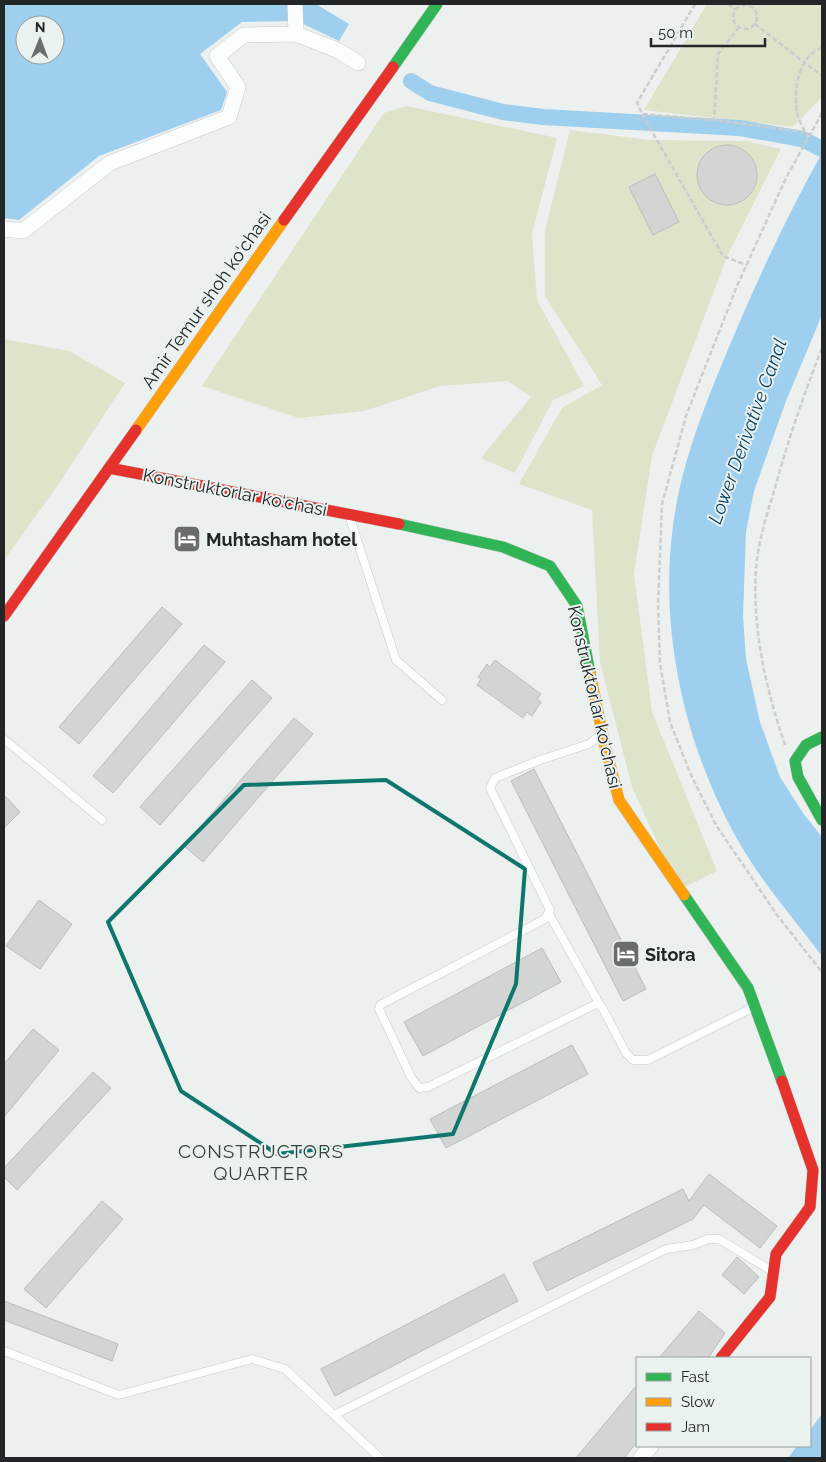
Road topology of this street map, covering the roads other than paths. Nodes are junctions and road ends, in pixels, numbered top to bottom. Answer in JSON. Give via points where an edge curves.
{"nodes":[{"id":1,"x":295,"y":4,"type":"edge"},
{"id":2,"x":437,"y":4,"type":"edge"},
{"id":3,"x":296,"y":34,"type":"junction"},
{"id":4,"x":358,"y":63,"type":"dead end"},
{"id":5,"x":4,"y":229,"type":"edge"},
{"id":6,"x":109,"y":468,"type":"junction"},
{"id":7,"x":348,"y":513,"type":"junction"},
{"id":8,"x":4,"y":616,"type":"edge"},
{"id":9,"x":442,"y":700,"type":"dead end"},
{"id":10,"x":602,"y":732,"type":"junction"},
{"id":11,"x":822,"y":737,"type":"edge"},
{"id":12,"x":4,"y":739,"type":"edge"},
{"id":13,"x":102,"y":820,"type":"dead end"},
{"id":14,"x":822,"y":820,"type":"edge"},
{"id":15,"x":549,"y":914,"type":"junction"},
{"id":16,"x":600,"y":1005,"type":"junction"},
{"id":17,"x":756,"y":1006,"type":"junction"},
{"id":18,"x":818,"y":1170,"type":"edge"},
{"id":19,"x":774,"y":1272,"type":"junction"},
{"id":20,"x":4,"y":1351,"type":"edge"},
{"id":21,"x":722,"y":1357,"type":"edge"},
{"id":22,"x":334,"y":1415,"type":"junction"},
{"id":23,"x":650,"y":1447,"type":"edge"},
{"id":24,"x":380,"y":1458,"type":"edge"},
{"id":25,"x":641,"y":1458,"type":"edge"}],
"edges":[{"from":1,"to":3,"type":"street"},
{"from":2,"to":6,"type":"street","name":"Amir Temur shoh ko‘chasi"},
{"from":3,"to":4,"type":"street","via":[[337,50]]},
{"from":3,"to":5,"type":"street","via":[[244,35],[217,56],[238,86],[229,117],[110,163],[23,231]]},
{"from":6,"to":7,"type":"street","name":"Konstruktorlar ko‘chasi"},
{"from":6,"to":8,"type":"street","name":"Amir Temur shoh ko‘chasi"},
{"from":7,"to":9,"type":"lane","via":[[396,660]]},
{"from":7,"to":10,"type":"street","name":"Konstruktorlar ko‘chasi","via":[[503,547],[550,566],[577,606]]},
{"from":10,"to":15,"type":"lane","via":[[589,744],[495,778],[490,788],[550,910]]},
{"from":10,"to":17,"type":"street","name":"Konstruktorlar ko‘chasi","via":[[620,800],[743,981]]},
{"from":11,"to":14,"type":"street","via":[[806,745],[795,761],[798,777]]},
{"from":12,"to":13,"type":"lane"},
{"from":15,"to":16,"type":"lane"},
{"from":15,"to":16,"type":"lane","via":[[545,919],[380,1005],[379,1009],[411,1077],[418,1088],[428,1087],[589,1007]]},
{"from":16,"to":17,"type":"lane","via":[[633,1060],[648,1060]]},
{"from":17,"to":18,"type":"street","name":"Konstruktorlar ko‘chasi"},
{"from":18,"to":19,"type":"street","name":"Konstruktorlar ko‘chasi","via":[[810,1206],[776,1254]]},
{"from":19,"to":21,"type":"street","name":"Konstruktorlar ko‘chasi","via":[[770,1297]]},
{"from":19,"to":22,"type":"lane","via":[[719,1239],[666,1249]]},
{"from":20,"to":22,"type":"lane","via":[[119,1395],[252,1359],[285,1369]]},
{"from":22,"to":24,"type":"lane"},
{"from":23,"to":25,"type":"street"}]}
